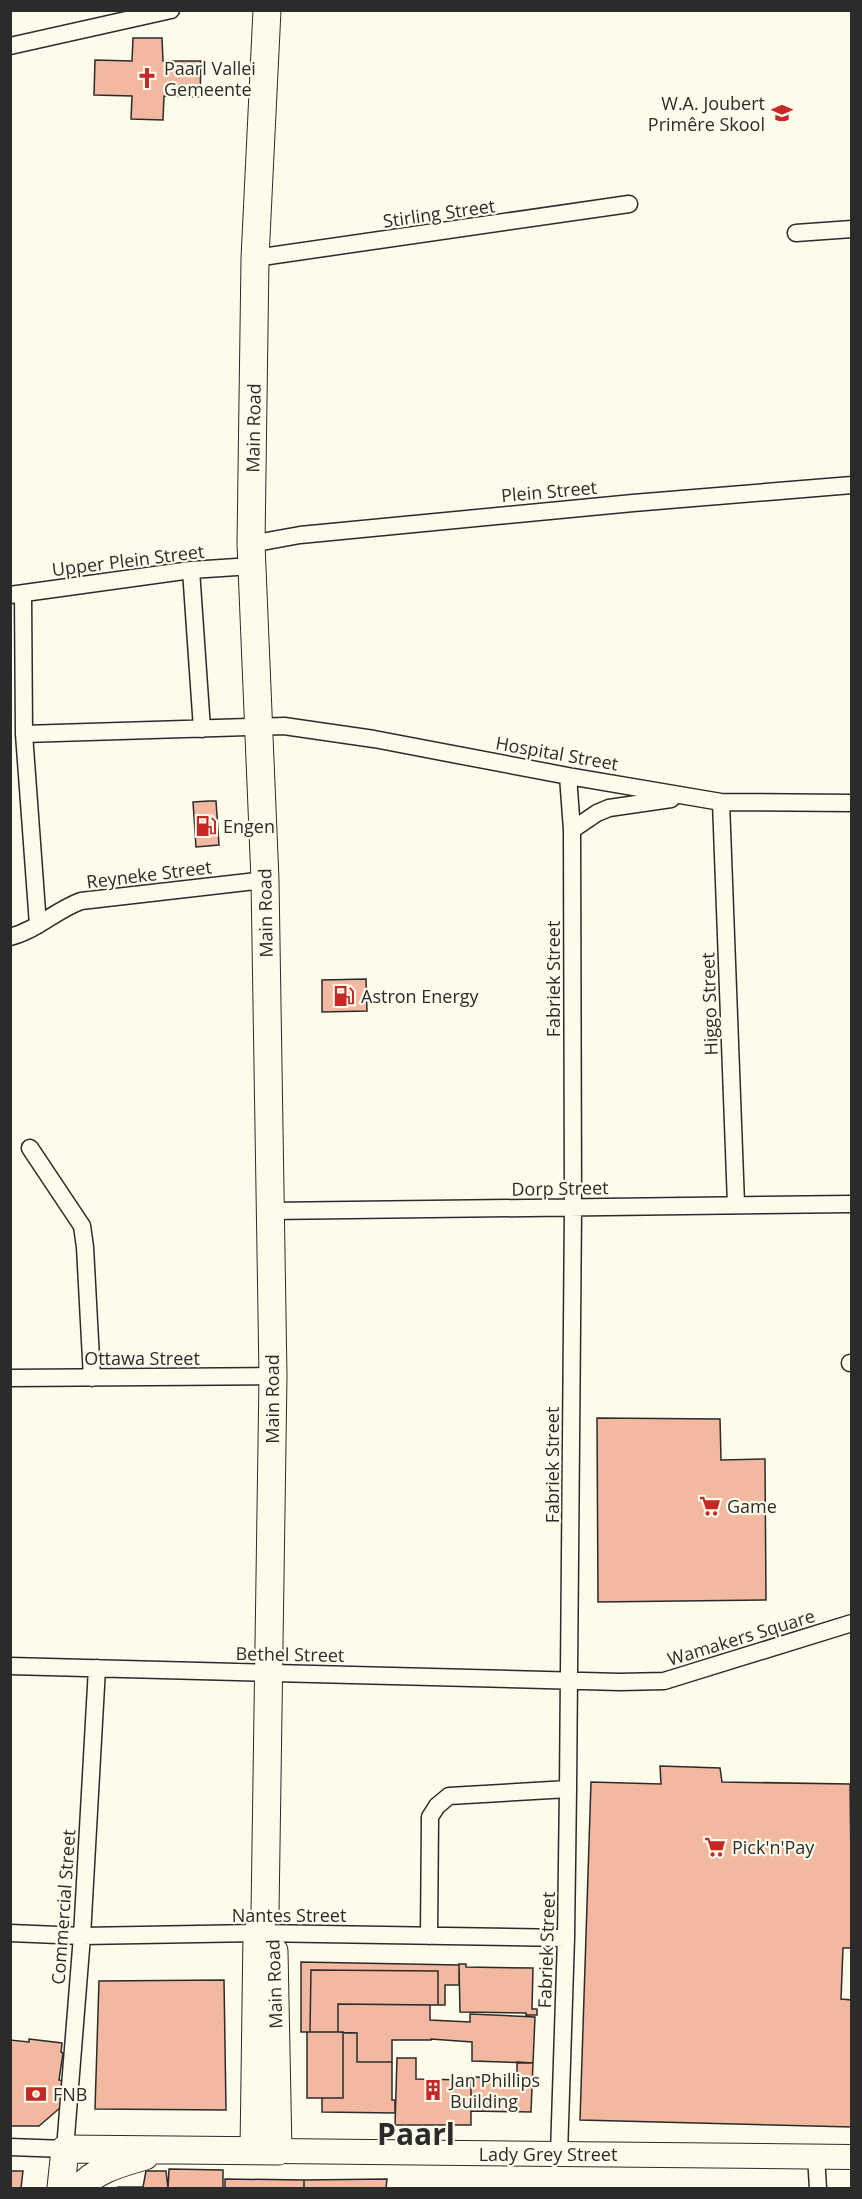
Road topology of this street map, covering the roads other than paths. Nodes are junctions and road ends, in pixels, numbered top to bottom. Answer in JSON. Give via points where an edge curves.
{"nodes":[{"id":1,"x":171,"y":10,"type":"edge"},
{"id":2,"x":267,"y":10,"type":"edge"},
{"id":3,"x":10,"y":45,"type":"edge"},
{"id":4,"x":629,"y":204,"type":"dead end"},
{"id":5,"x":852,"y":229,"type":"edge"},
{"id":6,"x":796,"y":233,"type":"dead end"},
{"id":7,"x":255,"y":258,"type":"junction"},
{"id":8,"x":852,"y":485,"type":"edge"},
{"id":9,"x":251,"y":555,"type":"junction"},
{"id":10,"x":191,"y":570,"type":"junction"},
{"id":11,"x":17,"y":594,"type":"edge"},
{"id":12,"x":257,"y":725,"type":"junction"},
{"id":13,"x":202,"y":729,"type":"junction"},
{"id":14,"x":24,"y":734,"type":"junction"},
{"id":15,"x":568,"y":776,"type":"junction"},
{"id":16,"x":686,"y":796,"type":"junction"},
{"id":17,"x":721,"y":802,"type":"junction"},
{"id":18,"x":852,"y":803,"type":"edge"},
{"id":19,"x":572,"y":830,"type":"junction"},
{"id":20,"x":265,"y":880,"type":"junction"},
{"id":21,"x":38,"y":925,"type":"junction"},
{"id":22,"x":10,"y":937,"type":"edge"},
{"id":23,"x":30,"y":1148,"type":"dead end"},
{"id":24,"x":736,"y":1204,"type":"junction"},
{"id":25,"x":852,"y":1204,"type":"edge"},
{"id":26,"x":573,"y":1208,"type":"junction"},
{"id":27,"x":269,"y":1211,"type":"junction"},
{"id":28,"x":273,"y":1376,"type":"junction"},
{"id":29,"x":10,"y":1378,"type":"edge"},
{"id":30,"x":92,"y":1378,"type":"junction"},
{"id":31,"x":852,"y":1623,"type":"edge"},
{"id":32,"x":10,"y":1666,"type":"edge"},
{"id":33,"x":97,"y":1668,"type":"junction"},
{"id":34,"x":269,"y":1673,"type":"junction"},
{"id":35,"x":569,"y":1680,"type":"junction"},
{"id":36,"x":568,"y":1789,"type":"junction"},
{"id":37,"x":265,"y":1927,"type":"junction"},
{"id":38,"x":10,"y":1933,"type":"edge"},
{"id":39,"x":82,"y":1936,"type":"junction"},
{"id":40,"x":429,"y":1936,"type":"junction"},
{"id":41,"x":566,"y":1938,"type":"junction"},
{"id":42,"x":10,"y":2147,"type":"edge"},
{"id":43,"x":64,"y":2149,"type":"junction"},
{"id":44,"x":169,"y":2149,"type":"junction"},
{"id":45,"x":266,"y":2150,"type":"junction"},
{"id":46,"x":558,"y":2154,"type":"junction"},
{"id":47,"x":816,"y":2156,"type":"junction"},
{"id":48,"x":852,"y":2157,"type":"edge"},
{"id":49,"x":61,"y":2188,"type":"edge"},
{"id":50,"x":80,"y":2188,"type":"edge"},
{"id":51,"x":818,"y":2188,"type":"edge"}],
"edges":[{"from":1,"to":3,"type":"street"},
{"from":2,"to":7,"type":"main road","name":"Main Road"},
{"from":4,"to":7,"type":"street","name":"Stirling Street"},
{"from":5,"to":6,"type":"street"},
{"from":7,"to":9,"type":"main road","name":"Main Road"},
{"from":8,"to":9,"type":"street","name":"Plein Street","via":[[312,533]]},
{"from":9,"to":10,"type":"street","name":"Upper Plein Street"},
{"from":9,"to":12,"type":"main road","name":"Main Road"},
{"from":10,"to":11,"type":"street","name":"Upper Plein Street"},
{"from":10,"to":13,"type":"street"},
{"from":11,"to":14,"type":"street"},
{"from":12,"to":13,"type":"street","name":"Hospital Street"},
{"from":12,"to":15,"type":"street","name":"Hospital Street","via":[[374,739]]},
{"from":12,"to":20,"type":"main road","name":"Main Road"},
{"from":13,"to":14,"type":"street","name":"Hospital Street"},
{"from":14,"to":21,"type":"street"},
{"from":15,"to":16,"type":"street","name":"Hospital Street"},
{"from":15,"to":19,"type":"street","name":"Fabriek Street"},
{"from":16,"to":17,"type":"street","name":"Hospital Street"},
{"from":16,"to":19,"type":"street","via":[[609,808]]},
{"from":17,"to":18,"type":"street","name":"Hospital Street"},
{"from":17,"to":24,"type":"street","name":"Higgo Street"},
{"from":19,"to":26,"type":"street","name":"Fabriek Street"},
{"from":20,"to":21,"type":"street","name":"Reyneke Street","via":[[81,901]]},
{"from":20,"to":27,"type":"main road","name":"Main Road"},
{"from":21,"to":22,"type":"street","name":"Reyneke Street"},
{"from":23,"to":30,"type":"street","via":[[82,1226]]},
{"from":24,"to":25,"type":"street","name":"Dorp Street"},
{"from":24,"to":26,"type":"street","name":"Dorp Street"},
{"from":26,"to":27,"type":"street","name":"Dorp Street"},
{"from":26,"to":35,"type":"street","name":"Fabriek Street"},
{"from":27,"to":28,"type":"main road","name":"Main Road"},
{"from":28,"to":30,"type":"street","name":"Ottawa Street"},
{"from":28,"to":34,"type":"main road","name":"Main Road"},
{"from":29,"to":30,"type":"street","name":"Ottawa Street"},
{"from":31,"to":35,"type":"street","name":"Wamakers Square","via":[[664,1682]]},
{"from":32,"to":33,"type":"street","name":"Bethel Street"},
{"from":33,"to":34,"type":"street","name":"Bethel Street"},
{"from":33,"to":39,"type":"street","name":"Commercial Street"},
{"from":34,"to":35,"type":"street","name":"Bethel Street"},
{"from":34,"to":37,"type":"main road","name":"Main Road"},
{"from":35,"to":36,"type":"street","name":"Fabriek Street"},
{"from":36,"to":40,"type":"street","via":[[449,1796],[438,1806],[430,1817]]},
{"from":36,"to":41,"type":"street","name":"Fabriek Street"},
{"from":37,"to":39,"type":"street","name":"Nantes Street"},
{"from":37,"to":40,"type":"street","name":"Nantes Street"},
{"from":37,"to":45,"type":"main road","name":"Main Road"},
{"from":38,"to":39,"type":"street","name":"Nantes Street"},
{"from":39,"to":43,"type":"street","name":"Commercial Street"},
{"from":40,"to":41,"type":"street","name":"Nantes Street"},
{"from":41,"to":46,"type":"street","name":"Fabriek Street"},
{"from":42,"to":43,"type":"street"},
{"from":43,"to":44,"type":"main road","name":"Lady Grey Street"},
{"from":43,"to":49,"type":"main road"},
{"from":44,"to":45,"type":"main road","name":"Lady Grey Street"},
{"from":44,"to":50,"type":"main road","via":[[99,2172]]},
{"from":45,"to":46,"type":"main road","name":"Lady Grey Street"},
{"from":46,"to":47,"type":"main road","name":"Lady Grey Street"},
{"from":47,"to":48,"type":"main road","name":"Lady Grey Street"},
{"from":47,"to":51,"type":"street"}]}
